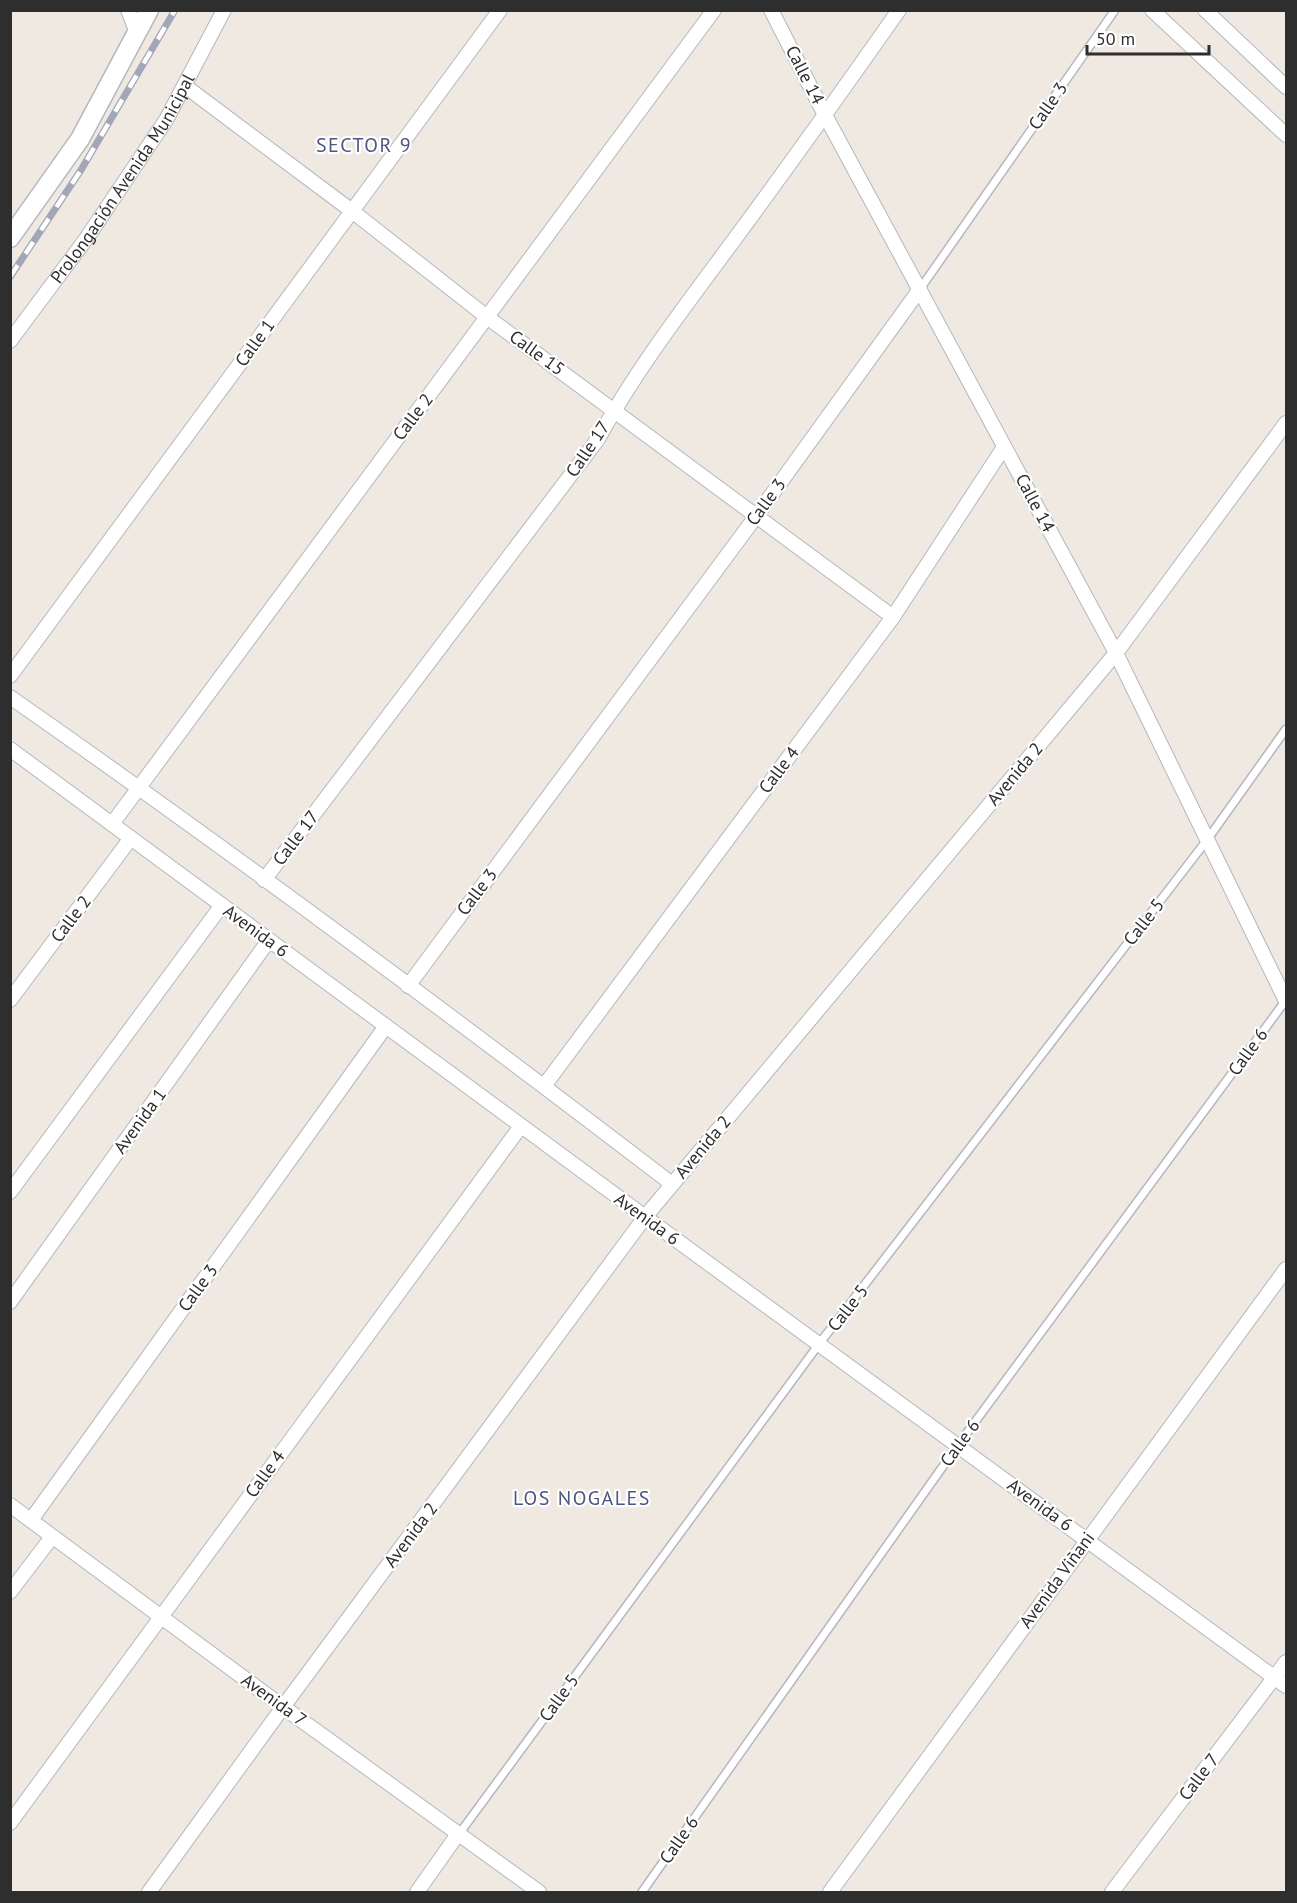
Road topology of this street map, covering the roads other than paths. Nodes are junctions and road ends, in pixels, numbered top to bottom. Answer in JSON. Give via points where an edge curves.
{"nodes":[{"id":1,"x":128,"y":10,"type":"edge"},
{"id":2,"x":149,"y":10,"type":"edge"},
{"id":3,"x":224,"y":10,"type":"edge"},
{"id":4,"x":500,"y":10,"type":"edge"},
{"id":5,"x":714,"y":10,"type":"edge"},
{"id":6,"x":771,"y":10,"type":"edge"},
{"id":7,"x":899,"y":10,"type":"edge"},
{"id":8,"x":1115,"y":10,"type":"edge"},
{"id":9,"x":1152,"y":10,"type":"edge"},
{"id":10,"x":1210,"y":12,"type":"edge"},
{"id":11,"x":137,"y":33,"type":"junction"},
{"id":12,"x":185,"y":86,"type":"junction"},
{"id":13,"x":1287,"y":87,"type":"edge"},
{"id":14,"x":825,"y":115,"type":"junction"},
{"id":15,"x":1287,"y":135,"type":"edge"},
{"id":16,"x":352,"y":211,"type":"junction"},
{"id":17,"x":10,"y":238,"type":"edge"},
{"id":18,"x":920,"y":289,"type":"junction"},
{"id":19,"x":487,"y":317,"type":"junction"},
{"id":20,"x":10,"y":341,"type":"edge"},
{"id":21,"x":614,"y":410,"type":"junction"},
{"id":22,"x":1287,"y":423,"type":"edge"},
{"id":23,"x":1004,"y":447,"type":"junction"},
{"id":24,"x":757,"y":515,"type":"junction"},
{"id":25,"x":893,"y":617,"type":"junction"},
{"id":26,"x":1116,"y":653,"type":"junction"},
{"id":27,"x":10,"y":676,"type":"edge"},
{"id":28,"x":10,"y":697,"type":"edge"},
{"id":29,"x":1287,"y":729,"type":"edge"},
{"id":30,"x":10,"y":749,"type":"edge"},
{"id":31,"x":139,"y":787,"type":"junction"},
{"id":32,"x":112,"y":824,"type":"junction"},
{"id":33,"x":130,"y":838,"type":"junction"},
{"id":34,"x":1207,"y":840,"type":"junction"},
{"id":35,"x":264,"y":880,"type":"junction"},
{"id":36,"x":222,"y":905,"type":"junction"},
{"id":37,"x":269,"y":940,"type":"junction"},
{"id":38,"x":408,"y":986,"type":"junction"},
{"id":39,"x":10,"y":1000,"type":"edge"},
{"id":40,"x":1286,"y":1001,"type":"edge"},
{"id":41,"x":386,"y":1026,"type":"junction"},
{"id":42,"x":544,"y":1086,"type":"junction"},
{"id":43,"x":521,"y":1126,"type":"junction"},
{"id":44,"x":672,"y":1184,"type":"junction"},
{"id":45,"x":10,"y":1192,"type":"edge"},
{"id":46,"x":645,"y":1217,"type":"junction"},
{"id":47,"x":1287,"y":1269,"type":"edge"},
{"id":48,"x":10,"y":1302,"type":"edge"},
{"id":49,"x":819,"y":1344,"type":"junction"},
{"id":50,"x":958,"y":1445,"type":"junction"},
{"id":51,"x":10,"y":1505,"type":"edge"},
{"id":52,"x":30,"y":1520,"type":"junction"},
{"id":53,"x":52,"y":1537,"type":"junction"},
{"id":54,"x":1087,"y":1539,"type":"junction"},
{"id":55,"x":10,"y":1592,"type":"edge"},
{"id":56,"x":161,"y":1617,"type":"junction"},
{"id":57,"x":1287,"y":1662,"type":"edge"},
{"id":58,"x":1275,"y":1677,"type":"junction"},
{"id":59,"x":1287,"y":1686,"type":"edge"},
{"id":60,"x":283,"y":1707,"type":"junction"},
{"id":61,"x":10,"y":1823,"type":"edge"},
{"id":62,"x":458,"y":1834,"type":"junction"},
{"id":63,"x":149,"y":1893,"type":"edge"},
{"id":64,"x":417,"y":1893,"type":"edge"},
{"id":65,"x":539,"y":1893,"type":"edge"},
{"id":66,"x":642,"y":1893,"type":"edge"},
{"id":67,"x":830,"y":1893,"type":"edge"},
{"id":68,"x":1112,"y":1893,"type":"edge"}],
"edges":[{"from":1,"to":11,"type":"street"},
{"from":2,"to":11,"type":"main road"},
{"from":3,"to":12,"type":"street","name":"Prolongación Avenida Municipal"},
{"from":4,"to":16,"type":"street","name":"Calle 1"},
{"from":5,"to":19,"type":"street","name":"Calle 2"},
{"from":6,"to":14,"type":"street","name":"Calle 14"},
{"from":7,"to":14,"type":"street","name":"Calle 17"},
{"from":8,"to":18,"type":"lane","name":"Calle 3"},
{"from":9,"to":15,"type":"street"},
{"from":10,"to":13,"type":"street"},
{"from":11,"to":17,"type":"main road","via":[[80,139]]},
{"from":12,"to":16,"type":"street","name":"Calle 15"},
{"from":12,"to":20,"type":"street","name":"Prolongación Avenida Municipal","via":[[112,201]]},
{"from":14,"to":18,"type":"street","name":"Calle 14"},
{"from":14,"to":21,"type":"street","name":"Calle 17","via":[[648,356]]},
{"from":16,"to":19,"type":"street","name":"Calle 15"},
{"from":16,"to":27,"type":"street","name":"Calle 1"},
{"from":18,"to":23,"type":"street","name":"Calle 14"},
{"from":18,"to":24,"type":"street","name":"Calle 3"},
{"from":19,"to":21,"type":"street","name":"Calle 15"},
{"from":19,"to":31,"type":"street","name":"Calle 2"},
{"from":21,"to":24,"type":"street","name":"Calle 15"},
{"from":21,"to":35,"type":"street","name":"Calle 17","via":[[598,439]]},
{"from":22,"to":26,"type":"street","name":"Avenida 2"},
{"from":23,"to":25,"type":"street","name":"Calle 4"},
{"from":23,"to":26,"type":"street","name":"Calle 14"},
{"from":24,"to":25,"type":"street","name":"Calle 15"},
{"from":24,"to":38,"type":"street","name":"Calle 3"},
{"from":25,"to":42,"type":"street","name":"Calle 4"},
{"from":26,"to":34,"type":"street","name":"Calle 14"},
{"from":26,"to":44,"type":"street","name":"Avenida 2"},
{"from":28,"to":31,"type":"street"},
{"from":29,"to":34,"type":"lane","name":"Calle 5"},
{"from":30,"to":32,"type":"street","name":"Avenida 6"},
{"from":31,"to":32,"type":"street","name":"Calle 2"},
{"from":31,"to":35,"type":"street"},
{"from":32,"to":33,"type":"street","name":"Avenida 6"},
{"from":33,"to":36,"type":"street","name":"Avenida 6"},
{"from":33,"to":39,"type":"street","name":"Calle 2"},
{"from":34,"to":40,"type":"street","name":"Calle 14"},
{"from":34,"to":49,"type":"lane","name":"Calle 5"},
{"from":35,"to":38,"type":"street"},
{"from":36,"to":37,"type":"street","name":"Avenida 6"},
{"from":36,"to":45,"type":"street"},
{"from":37,"to":41,"type":"street","name":"Avenida 6"},
{"from":37,"to":48,"type":"street","name":"Avenida 1"},
{"from":38,"to":42,"type":"street"},
{"from":40,"to":50,"type":"lane","name":"Calle 6"},
{"from":41,"to":43,"type":"street","name":"Avenida 6"},
{"from":41,"to":52,"type":"street","name":"Calle 3"},
{"from":42,"to":44,"type":"street"},
{"from":43,"to":46,"type":"street","name":"Avenida 6"},
{"from":43,"to":56,"type":"street","name":"Calle 4"},
{"from":44,"to":46,"type":"street","name":"Avenida 2"},
{"from":46,"to":49,"type":"street","name":"Avenida 6"},
{"from":46,"to":60,"type":"street","name":"Avenida 2"},
{"from":47,"to":54,"type":"street","name":"Avenida Viñani"},
{"from":49,"to":50,"type":"street","name":"Avenida 6"},
{"from":49,"to":62,"type":"lane","name":"Calle 5"},
{"from":50,"to":54,"type":"street","name":"Avenida 6"},
{"from":50,"to":66,"type":"lane","name":"Calle 6"},
{"from":51,"to":52,"type":"street","name":"Avenida 7"},
{"from":52,"to":53,"type":"street","name":"Avenida 7"},
{"from":53,"to":55,"type":"street"},
{"from":53,"to":56,"type":"street","name":"Avenida 7"},
{"from":54,"to":58,"type":"street","name":"Avenida 6"},
{"from":54,"to":67,"type":"street","name":"Avenida Viñani"},
{"from":56,"to":60,"type":"street","name":"Avenida 7"},
{"from":56,"to":61,"type":"street","name":"Calle 4"},
{"from":57,"to":58,"type":"street","name":"Calle 7"},
{"from":58,"to":59,"type":"street","name":"Avenida 6"},
{"from":58,"to":68,"type":"street","name":"Calle 7"},
{"from":60,"to":62,"type":"street","name":"Avenida 7"},
{"from":60,"to":63,"type":"street","name":"Avenida 2"},
{"from":62,"to":64,"type":"street","name":"Calle 5"},
{"from":62,"to":65,"type":"street","name":"Avenida 7"}]}
